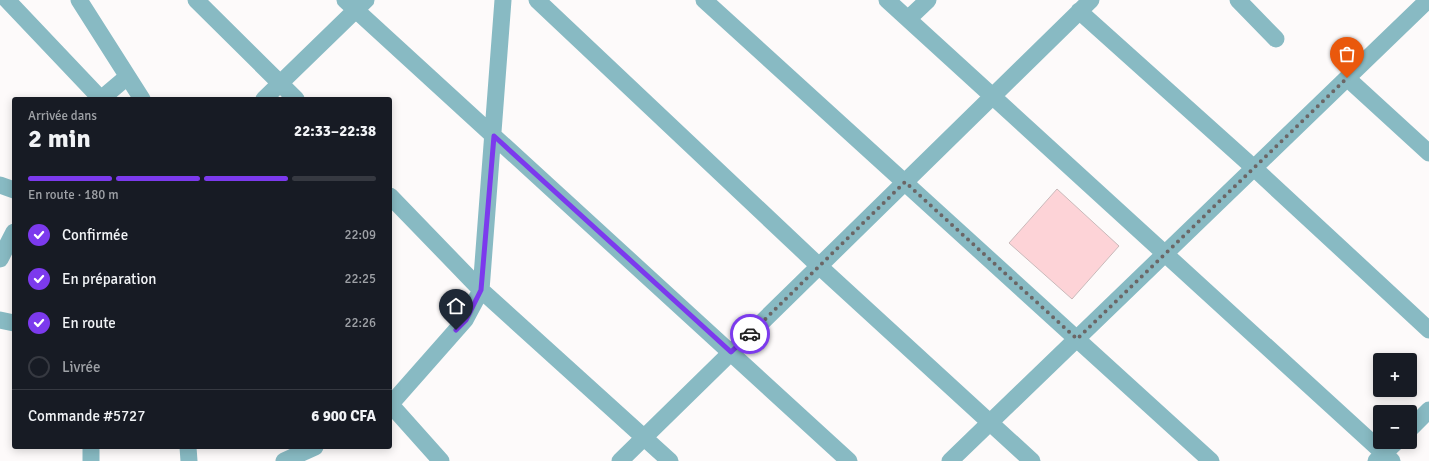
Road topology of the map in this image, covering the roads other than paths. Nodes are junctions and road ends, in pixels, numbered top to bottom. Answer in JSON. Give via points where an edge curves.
{"nodes":[{"id":1,"x":7,"y":0,"type":"edge"},
{"id":2,"x":79,"y":0,"type":"edge"},
{"id":3,"x":196,"y":0,"type":"edge"},
{"id":4,"x":503,"y":0,"type":"edge"},
{"id":5,"x":537,"y":0,"type":"edge"},
{"id":6,"x":704,"y":0,"type":"edge"},
{"id":7,"x":887,"y":0,"type":"edge"},
{"id":8,"x":928,"y":0,"type":"edge"},
{"id":9,"x":1238,"y":0,"type":"edge"},
{"id":10,"x":1428,"y":0,"type":"edge"},
{"id":11,"x":356,"y":3,"type":"edge"},
{"id":12,"x":1085,"y":6,"type":"edge"},
{"id":13,"x":908,"y":19,"type":"junction"},
{"id":14,"x":1276,"y":39,"type":"dead end"},
{"id":15,"x":127,"y":77,"type":"junction"},
{"id":16,"x":1347,"y":78,"type":"junction"},
{"id":17,"x":280,"y":83,"type":"junction"},
{"id":18,"x":992,"y":96,"type":"junction"},
{"id":19,"x":99,"y":97,"type":"edge"},
{"id":20,"x":103,"y":97,"type":"edge"},
{"id":21,"x":141,"y":97,"type":"edge"},
{"id":22,"x":266,"y":97,"type":"edge"},
{"id":23,"x":294,"y":97,"type":"edge"},
{"id":24,"x":494,"y":136,"type":"junction"},
{"id":25,"x":1429,"y":153,"type":"edge"},
{"id":26,"x":1254,"y":168,"type":"junction"},
{"id":27,"x":905,"y":182,"type":"junction"},
{"id":28,"x":0,"y":186,"type":"edge"},
{"id":29,"x":12,"y":189,"type":"edge"},
{"id":30,"x":392,"y":198,"type":"edge"},
{"id":31,"x":12,"y":236,"type":"edge"},
{"id":32,"x":1165,"y":253,"type":"junction"},
{"id":33,"x":0,"y":259,"type":"edge"},
{"id":34,"x":819,"y":266,"type":"junction"},
{"id":35,"x":481,"y":290,"type":"junction"},
{"id":36,"x":0,"y":320,"type":"edge"},
{"id":37,"x":12,"y":323,"type":"edge"},
{"id":38,"x":1429,"y":330,"type":"edge"},
{"id":39,"x":1077,"y":339,"type":"junction"},
{"id":40,"x":731,"y":352,"type":"junction"},
{"id":41,"x":392,"y":403,"type":"edge"},
{"id":42,"x":392,"y":407,"type":"edge"},
{"id":43,"x":1429,"y":410,"type":"edge"},
{"id":44,"x":990,"y":422,"type":"junction"},
{"id":45,"x":1417,"y":422,"type":"edge"},
{"id":46,"x":644,"y":437,"type":"junction"},
{"id":47,"x":91,"y":449,"type":"edge"},
{"id":48,"x":188,"y":449,"type":"edge"},
{"id":49,"x":311,"y":449,"type":"edge"},
{"id":50,"x":1391,"y":449,"type":"edge"},
{"id":51,"x":1384,"y":459,"type":"edge"},
{"id":52,"x":91,"y":461,"type":"edge"},
{"id":53,"x":189,"y":461,"type":"edge"},
{"id":54,"x":284,"y":461,"type":"edge"},
{"id":55,"x":441,"y":461,"type":"edge"},
{"id":56,"x":620,"y":461,"type":"edge"},
{"id":57,"x":670,"y":461,"type":"edge"},
{"id":58,"x":849,"y":461,"type":"edge"},
{"id":59,"x":950,"y":461,"type":"edge"},
{"id":60,"x":1032,"y":461,"type":"edge"},
{"id":61,"x":1211,"y":461,"type":"edge"}],
"edges":[{"from":1,"to":19,"type":"street"},
{"from":2,"to":15,"type":"street"},
{"from":3,"to":17,"type":"street"},
{"from":4,"to":24,"type":"street"},
{"from":5,"to":34,"type":"street"},
{"from":6,"to":27,"type":"street"},
{"from":7,"to":13,"type":"street"},
{"from":8,"to":13,"type":"street"},
{"from":9,"to":14,"type":"street"},
{"from":10,"to":16,"type":"street"},
{"from":11,"to":17,"type":"street"},
{"from":11,"to":24,"type":"street"},
{"from":12,"to":18,"type":"street"},
{"from":12,"to":26,"type":"street"},
{"from":13,"to":18,"type":"street"},
{"from":15,"to":20,"type":"street"},
{"from":15,"to":21,"type":"street"},
{"from":16,"to":25,"type":"street"},
{"from":16,"to":26,"type":"street"},
{"from":17,"to":22,"type":"street"},
{"from":17,"to":23,"type":"street"},
{"from":18,"to":27,"type":"street"},
{"from":18,"to":32,"type":"street"},
{"from":24,"to":35,"type":"street"},
{"from":24,"to":40,"type":"street"},
{"from":26,"to":32,"type":"street"},
{"from":26,"to":38,"type":"street"},
{"from":27,"to":34,"type":"street"},
{"from":27,"to":39,"type":"street"},
{"from":28,"to":29,"type":"street"},
{"from":30,"to":35,"type":"street"},
{"from":31,"to":33,"type":"street"},
{"from":32,"to":39,"type":"street"},
{"from":32,"to":51,"type":"street"},
{"from":34,"to":40,"type":"street"},
{"from":34,"to":44,"type":"street"},
{"from":35,"to":41,"type":"street","via":[[466,320]]},
{"from":35,"to":46,"type":"street"},
{"from":36,"to":37,"type":"street"},
{"from":39,"to":44,"type":"street"},
{"from":39,"to":61,"type":"street"},
{"from":40,"to":46,"type":"street"},
{"from":40,"to":58,"type":"street"},
{"from":42,"to":55,"type":"street"},
{"from":43,"to":45,"type":"street"},
{"from":44,"to":59,"type":"street"},
{"from":44,"to":60,"type":"street"},
{"from":46,"to":56,"type":"street"},
{"from":46,"to":57,"type":"street"},
{"from":47,"to":52,"type":"street"},
{"from":48,"to":53,"type":"street"},
{"from":49,"to":54,"type":"street"},
{"from":50,"to":51,"type":"street"}]}
